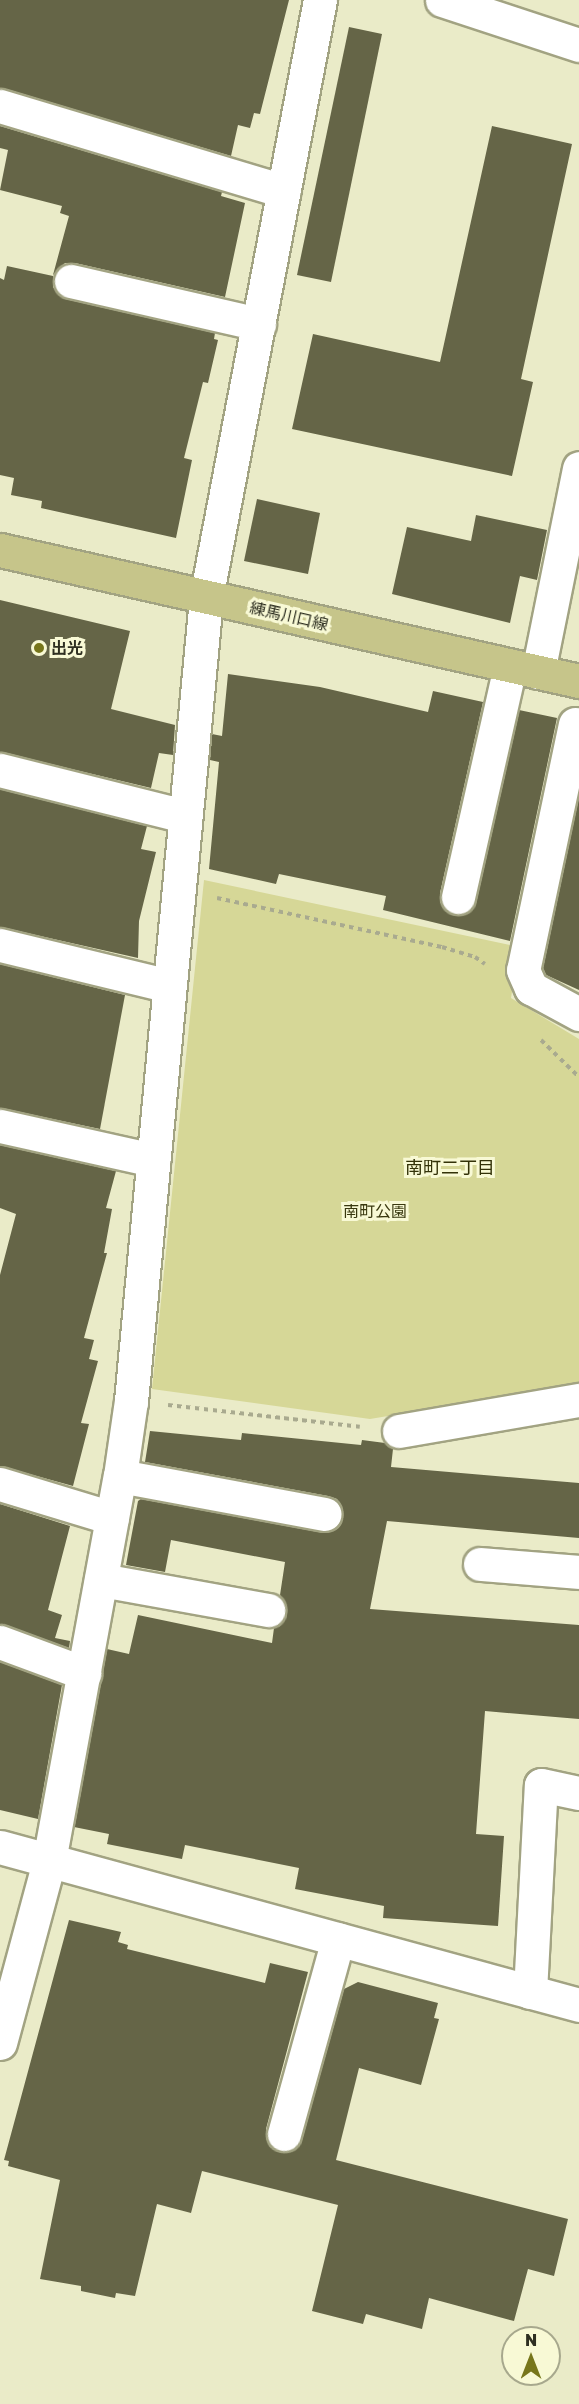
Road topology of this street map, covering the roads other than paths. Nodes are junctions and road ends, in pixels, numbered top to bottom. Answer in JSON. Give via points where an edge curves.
{"nodes":[{"id":1,"x":320,"y":0,"type":"edge"},
{"id":2,"x":442,"y":0,"type":"edge"},
{"id":3,"x":579,"y":45,"type":"edge"},
{"id":4,"x":0,"y":106,"type":"edge"},
{"id":5,"x":284,"y":191,"type":"junction"},
{"id":6,"x":71,"y":281,"type":"dead end"},
{"id":7,"x":259,"y":324,"type":"junction"},
{"id":8,"x":579,"y":468,"type":"edge"},
{"id":9,"x":0,"y":550,"type":"edge"},
{"id":10,"x":206,"y":598,"type":"junction"},
{"id":11,"x":524,"y":669,"type":"junction"},
{"id":12,"x":579,"y":681,"type":"edge"},
{"id":13,"x":575,"y":724,"type":"dead end"},
{"id":14,"x":0,"y":770,"type":"edge"},
{"id":15,"x":185,"y":816,"type":"junction"},
{"id":16,"x":458,"y":897,"type":"dead end"},
{"id":17,"x":0,"y":945,"type":"edge"},
{"id":18,"x":169,"y":986,"type":"junction"},
{"id":19,"x":579,"y":1014,"type":"edge"},
{"id":20,"x":0,"y":1126,"type":"edge"},
{"id":21,"x":153,"y":1160,"type":"junction"},
{"id":22,"x":579,"y":1400,"type":"edge"},
{"id":23,"x":399,"y":1431,"type":"road end"},
{"id":24,"x":120,"y":1476,"type":"junction"},
{"id":25,"x":0,"y":1484,"type":"edge"},
{"id":26,"x":325,"y":1514,"type":"dead end"},
{"id":27,"x":112,"y":1518,"type":"junction"},
{"id":28,"x":480,"y":1564,"type":"dead end"},
{"id":29,"x":579,"y":1572,"type":"edge"},
{"id":30,"x":101,"y":1580,"type":"junction"},
{"id":31,"x":268,"y":1610,"type":"dead end"},
{"id":32,"x":0,"y":1642,"type":"edge"},
{"id":33,"x":84,"y":1673,"type":"junction"},
{"id":34,"x":579,"y":1793,"type":"edge"},
{"id":35,"x":0,"y":1847,"type":"edge"},
{"id":36,"x":49,"y":1861,"type":"junction"},
{"id":37,"x":338,"y":1939,"type":"junction"},
{"id":38,"x":530,"y":1992,"type":"junction"},
{"id":39,"x":579,"y":2006,"type":"edge"},
{"id":40,"x":0,"y":2043,"type":"edge"},
{"id":41,"x":284,"y":2134,"type":"dead end"}],
"edges":[{"from":1,"to":5,"type":"street"},
{"from":2,"to":3,"type":"street"},
{"from":4,"to":5,"type":"street"},
{"from":5,"to":7,"type":"street"},
{"from":6,"to":7,"type":"street"},
{"from":7,"to":10,"type":"street"},
{"from":8,"to":11,"type":"street"},
{"from":9,"to":10,"type":"main road","name":"練馬川口線"},
{"from":10,"to":11,"type":"main road","name":"練馬川口線"},
{"from":10,"to":15,"type":"street"},
{"from":11,"to":12,"type":"main road","name":"練馬川口線"},
{"from":11,"to":16,"type":"street"},
{"from":13,"to":19,"type":"street","via":[[523,970],[531,988]]},
{"from":14,"to":15,"type":"street"},
{"from":15,"to":18,"type":"street"},
{"from":17,"to":18,"type":"street"},
{"from":18,"to":21,"type":"street"},
{"from":20,"to":21,"type":"street"},
{"from":21,"to":24,"type":"street","via":[[131,1401]]},
{"from":22,"to":23,"type":"street"},
{"from":24,"to":26,"type":"street"},
{"from":24,"to":27,"type":"street"},
{"from":25,"to":27,"type":"street"},
{"from":27,"to":30,"type":"street"},
{"from":28,"to":29,"type":"street"},
{"from":30,"to":31,"type":"street"},
{"from":30,"to":33,"type":"street"},
{"from":32,"to":33,"type":"street"},
{"from":33,"to":36,"type":"street"},
{"from":34,"to":38,"type":"street","via":[[541,1785]]},
{"from":35,"to":36,"type":"street"},
{"from":36,"to":37,"type":"street"},
{"from":36,"to":40,"type":"street"},
{"from":37,"to":38,"type":"street"},
{"from":37,"to":41,"type":"street"},
{"from":38,"to":39,"type":"street"}]}
